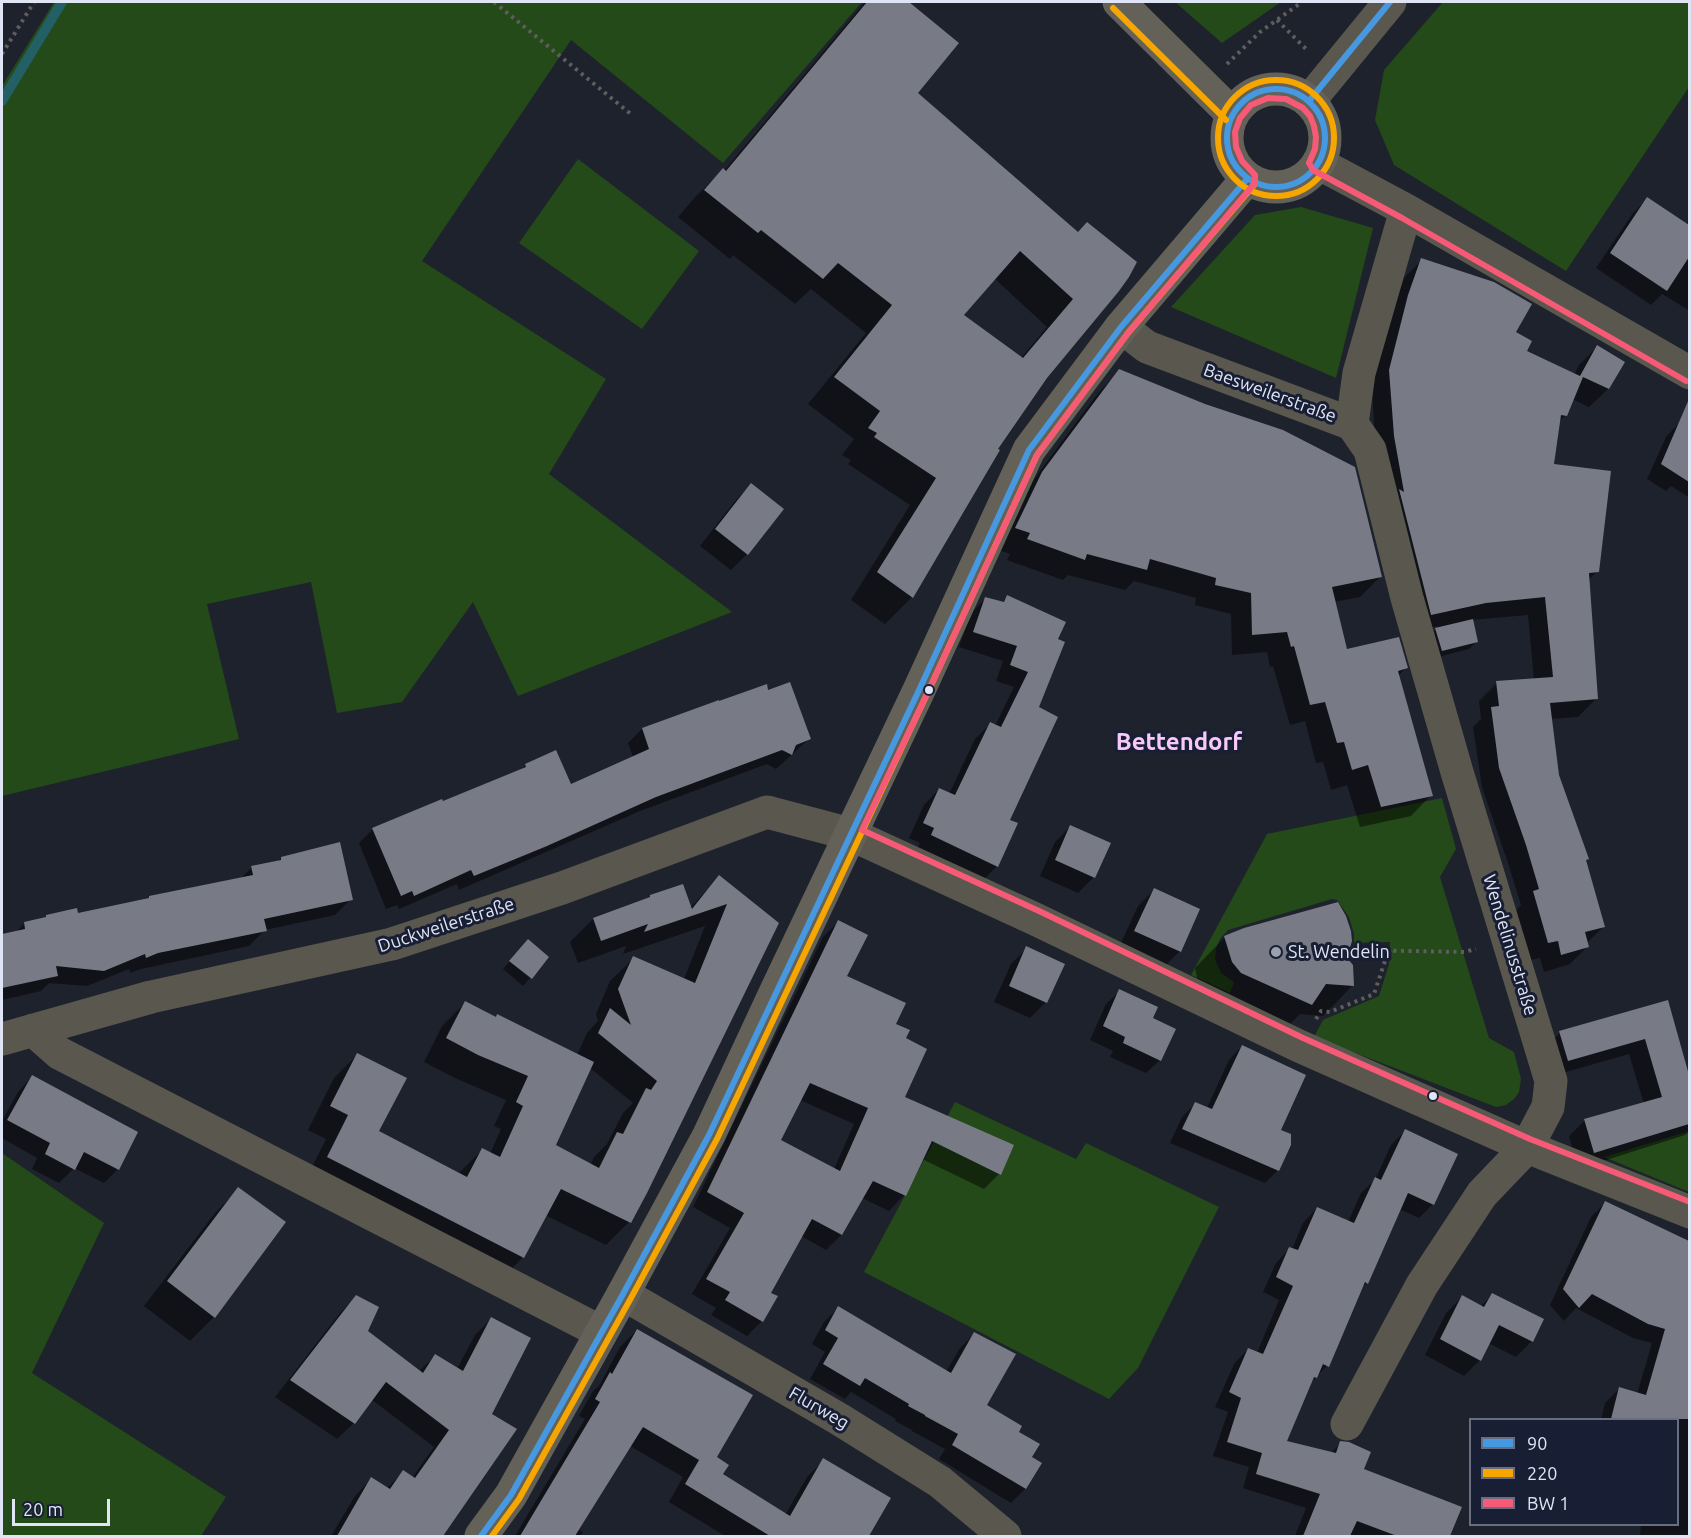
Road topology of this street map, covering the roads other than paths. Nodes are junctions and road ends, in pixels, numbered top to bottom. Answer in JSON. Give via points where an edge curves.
{"nodes":[{"id":1,"x":1119,"y":2,"type":"edge"},
{"id":2,"x":1390,"y":2,"type":"edge"},
{"id":3,"x":1309,"y":101,"type":"junction"},
{"id":4,"x":1232,"y":114,"type":"junction"},
{"id":5,"x":1318,"y":163,"type":"junction"},
{"id":6,"x":1247,"y":179,"type":"junction"},
{"id":7,"x":1406,"y":210,"type":"junction"},
{"id":8,"x":1121,"y":327,"type":"junction"},
{"id":9,"x":1689,"y":373,"type":"edge"},
{"id":10,"x":1352,"y":424,"type":"junction"},
{"id":11,"x":850,"y":834,"type":"junction"},
{"id":12,"x":33,"y":1030,"type":"junction"},
{"id":13,"x":2,"y":1039,"type":"edge"},
{"id":14,"x":1527,"y":1147,"type":"junction"},
{"id":15,"x":1689,"y":1212,"type":"edge"},
{"id":16,"x":623,"y":1294,"type":"junction"},
{"id":17,"x":601,"y":1332,"type":"junction"},
{"id":18,"x":1347,"y":1424,"type":"dead end"},
{"id":19,"x":481,"y":1536,"type":"edge"},
{"id":20,"x":1005,"y":1536,"type":"edge"}],
"edges":[{"from":1,"to":4,"type":"main road"},
{"from":2,"to":3,"type":"street"},
{"from":3,"to":4,"type":"main road","via":[[1289,90],[1267,89],[1246,97]]},
{"from":3,"to":5,"type":"main road","via":[[1318,111],[1324,130],[1324,151]]},
{"from":4,"to":6,"type":"main road","via":[[1226,131],[1227,149],[1234,166]]},
{"from":5,"to":6,"type":"main road","via":[[1299,182],[1286,186],[1259,185]]},
{"from":5,"to":7,"type":"street"},
{"from":6,"to":8,"type":"main road"},
{"from":7,"to":9,"type":"street"},
{"from":7,"to":10,"type":"street","name":"Baesweilerstraße","via":[[1359,373]]},
{"from":8,"to":10,"type":"street","name":"Baesweilerstraße","via":[[1147,347]]},
{"from":8,"to":11,"type":"main road","via":[[1029,450]]},
{"from":10,"to":14,"type":"street","name":"Wendelinusstraße","via":[[1370,450],[1407,598],[1551,1081],[1548,1107]]},
{"from":11,"to":12,"type":"street","name":"Duckweilerstraße","via":[[767,812],[562,888],[392,944],[152,997]]},
{"from":11,"to":14,"type":"street","name":"Duckweilerstraße","via":[[1299,1046]]},
{"from":11,"to":16,"type":"main road","via":[[709,1135]]},
{"from":12,"to":13,"type":"street","name":"Duckweilerstraße"},
{"from":12,"to":17,"type":"street","via":[[59,1053]]},
{"from":14,"to":15,"type":"street","name":"Duckweilerstraße"},
{"from":14,"to":18,"type":"street","name":"Wendelinusstraße","via":[[1482,1194],[1422,1285]]},
{"from":16,"to":17,"type":"main road"},
{"from":16,"to":20,"type":"street","name":"Flurweg","via":[[940,1482]]},
{"from":17,"to":19,"type":"main road","via":[[511,1495]]}]}
